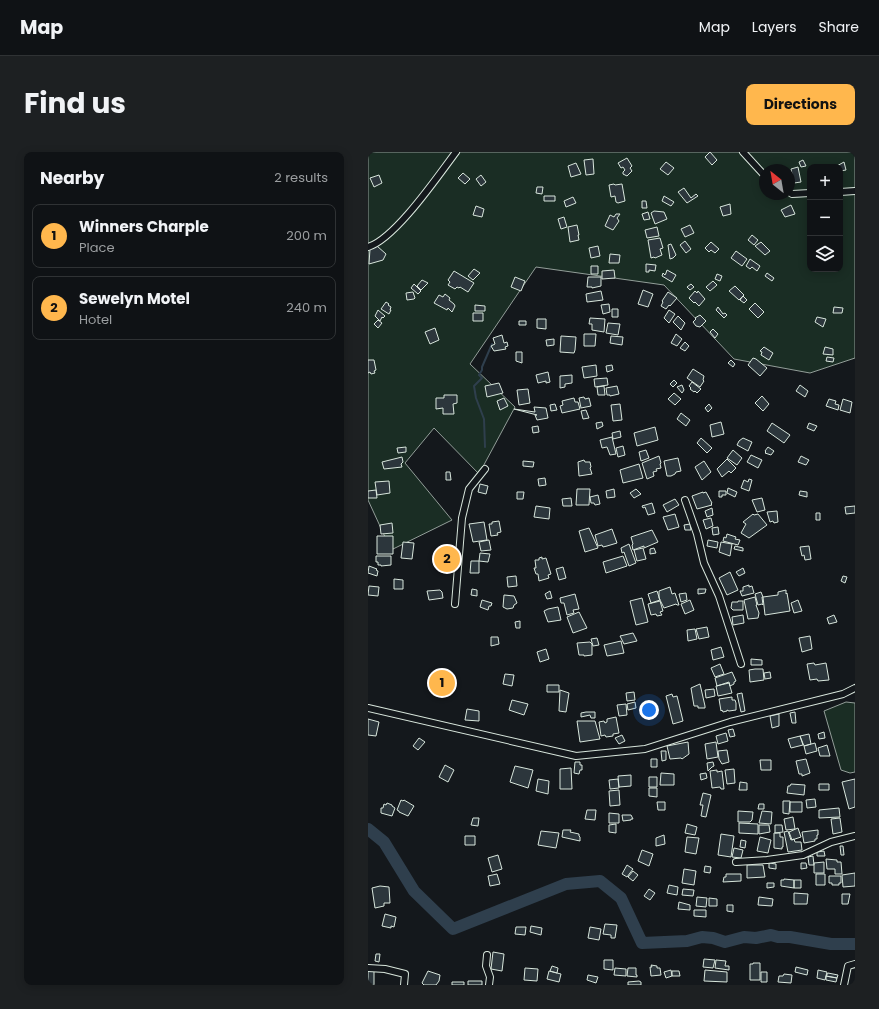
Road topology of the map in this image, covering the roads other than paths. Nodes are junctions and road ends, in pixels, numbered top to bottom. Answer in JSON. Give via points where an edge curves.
{"nodes":[{"id":1,"x":456,"y":152,"type":"edge"},
{"id":2,"x":742,"y":152,"type":"edge"},
{"id":3,"x":759,"y":170,"type":"edge"},
{"id":4,"x":855,"y":191,"type":"edge"},
{"id":5,"x":843,"y":192,"type":"edge"},
{"id":6,"x":807,"y":193,"type":"edge"},
{"id":7,"x":795,"y":194,"type":"edge"},
{"id":8,"x":368,"y":246,"type":"edge"},
{"id":9,"x":485,"y":469,"type":"dead end"},
{"id":10,"x":685,"y":500,"type":"dead end"},
{"id":11,"x":455,"y":604,"type":"dead end"},
{"id":12,"x":741,"y":664,"type":"dead end"},
{"id":13,"x":855,"y":688,"type":"edge"},
{"id":14,"x":368,"y":708,"type":"edge"},
{"id":15,"x":855,"y":836,"type":"edge"},
{"id":16,"x":736,"y":862,"type":"dead end"},
{"id":17,"x":486,"y":955,"type":"dead end"},
{"id":18,"x":855,"y":964,"type":"edge"},
{"id":19,"x":368,"y":968,"type":"edge"},
{"id":20,"x":404,"y":985,"type":"edge"},
{"id":21,"x":489,"y":985,"type":"edge"},
{"id":22,"x":844,"y":985,"type":"edge"}],
"edges":[{"from":1,"to":8,"type":"street","via":[[389,234]]},
{"from":2,"to":3,"type":"street"},
{"from":4,"to":5,"type":"street"},
{"from":6,"to":7,"type":"street"},
{"from":9,"to":11,"type":"street","via":[[469,489],[462,518]]},
{"from":10,"to":12,"type":"street","via":[[704,563],[719,596]]},
{"from":13,"to":14,"type":"street","via":[[843,694],[730,722],[645,749],[576,756]]},
{"from":15,"to":16,"type":"street","via":[[831,842],[804,855]]},
{"from":17,"to":21,"type":"street"},
{"from":18,"to":22,"type":"street","via":[[848,966]]},
{"from":19,"to":20,"type":"street","via":[[405,974]]}]}
